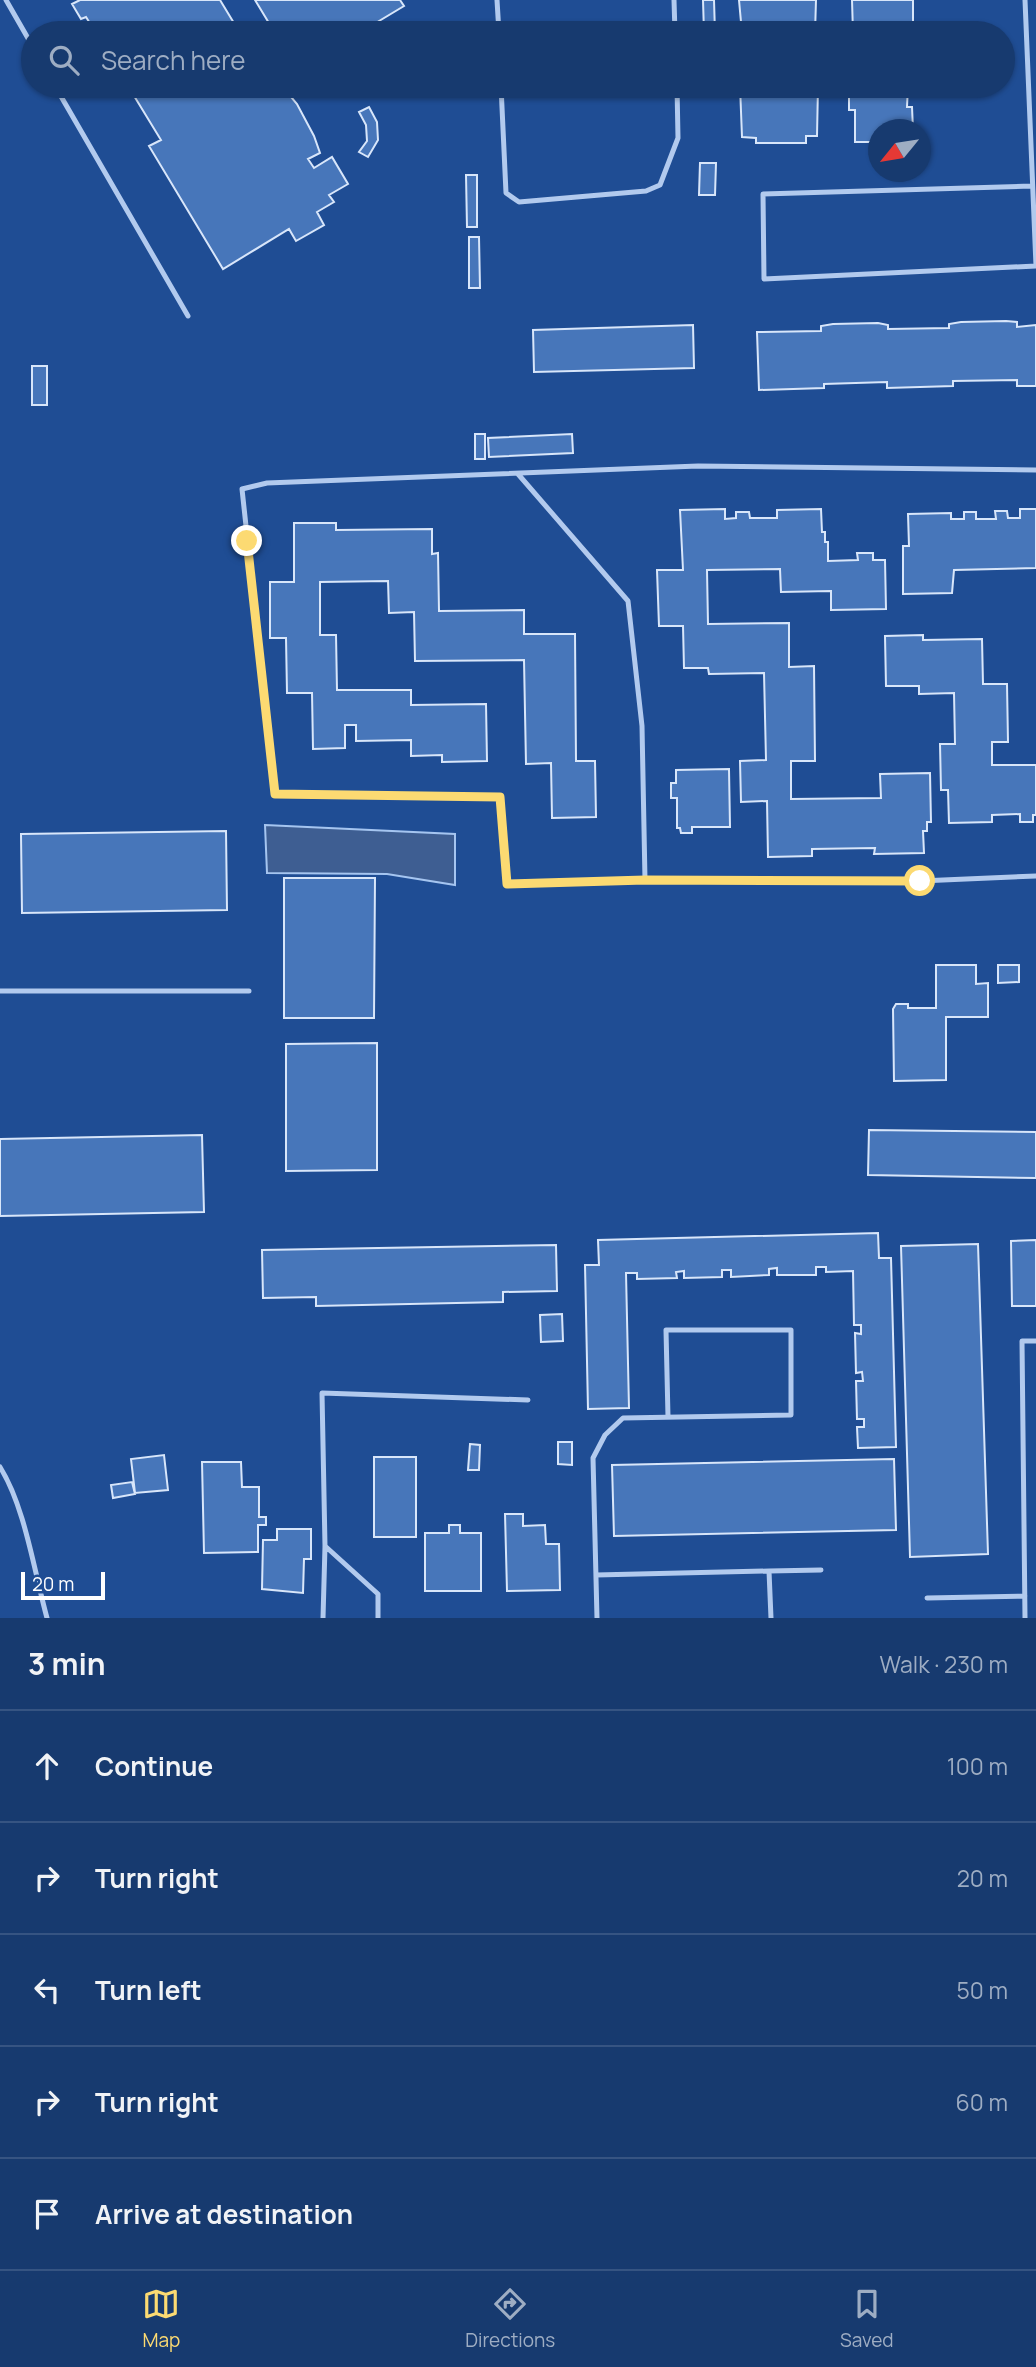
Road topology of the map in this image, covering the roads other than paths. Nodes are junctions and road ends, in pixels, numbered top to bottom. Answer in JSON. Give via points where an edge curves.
{"nodes":[{"id":1,"x":6,"y":0,"type":"edge"},
{"id":2,"x":498,"y":0,"type":"edge"},
{"id":3,"x":674,"y":0,"type":"edge"},
{"id":4,"x":1025,"y":0,"type":"edge"},
{"id":5,"x":499,"y":21,"type":"edge"},
{"id":6,"x":675,"y":21,"type":"edge"},
{"id":7,"x":21,"y":26,"type":"edge"},
{"id":8,"x":62,"y":98,"type":"edge"},
{"id":9,"x":502,"y":98,"type":"edge"},
{"id":10,"x":677,"y":98,"type":"edge"},
{"id":11,"x":1031,"y":186,"type":"junction"},
{"id":12,"x":188,"y":316,"type":"dead end"},
{"id":13,"x":1036,"y":470,"type":"edge"},
{"id":14,"x":518,"y":474,"type":"junction"},
{"id":15,"x":1036,"y":876,"type":"edge"},
{"id":16,"x":645,"y":880,"type":"junction"},
{"id":17,"x":0,"y":991,"type":"edge"},
{"id":18,"x":249,"y":992,"type":"dead end"},
{"id":19,"x":1036,"y":1341,"type":"edge"},
{"id":20,"x":528,"y":1400,"type":"dead end"},
{"id":21,"x":668,"y":1417,"type":"junction"},
{"id":22,"x":0,"y":1466,"type":"edge"},
{"id":23,"x":325,"y":1546,"type":"junction"},
{"id":24,"x":821,"y":1570,"type":"dead end"},
{"id":25,"x":769,"y":1571,"type":"junction"},
{"id":26,"x":596,"y":1575,"type":"junction"},
{"id":27,"x":1025,"y":1596,"type":"junction"},
{"id":28,"x":927,"y":1598,"type":"dead end"},
{"id":29,"x":47,"y":1618,"type":"edge"},
{"id":30,"x":323,"y":1618,"type":"edge"},
{"id":31,"x":378,"y":1618,"type":"edge"},
{"id":32,"x":597,"y":1618,"type":"edge"},
{"id":33,"x":771,"y":1618,"type":"edge"},
{"id":34,"x":1025,"y":1618,"type":"edge"}],
"edges":[{"from":1,"to":7,"type":"lane"},
{"from":2,"to":5,"type":"lane"},
{"from":3,"to":6,"type":"lane"},
{"from":4,"to":11,"type":"lane"},
{"from":8,"to":12,"type":"lane"},
{"from":9,"to":10,"type":"lane","via":[[506,193],[519,202],[660,185],[678,138]]},
{"from":11,"to":11,"type":"lane","via":[[1036,266],[764,279],[763,194]]},
{"from":13,"to":14,"type":"lane","via":[[698,466]]},
{"from":14,"to":16,"type":"lane","via":[[628,601],[642,726]]},
{"from":14,"to":16,"type":"lane","via":[[267,483],[242,489],[275,794],[500,797],[507,884]]},
{"from":15,"to":16,"type":"lane","via":[[920,881]]},
{"from":17,"to":18,"type":"lane"},
{"from":19,"to":27,"type":"lane","via":[[1023,1341]]},
{"from":20,"to":23,"type":"lane","via":[[322,1393]]},
{"from":21,"to":21,"type":"lane","via":[[791,1415],[792,1330],[666,1330]]},
{"from":21,"to":26,"type":"lane","via":[[622,1418],[605,1435],[593,1458]]},
{"from":22,"to":29,"type":"lane","via":[[15,1502]]},
{"from":23,"to":30,"type":"lane"},
{"from":23,"to":31,"type":"lane","via":[[378,1594]]},
{"from":24,"to":25,"type":"lane"},
{"from":25,"to":26,"type":"lane"},
{"from":25,"to":33,"type":"lane"},
{"from":26,"to":32,"type":"lane"},
{"from":27,"to":28,"type":"lane"},
{"from":27,"to":34,"type":"lane"}]}
